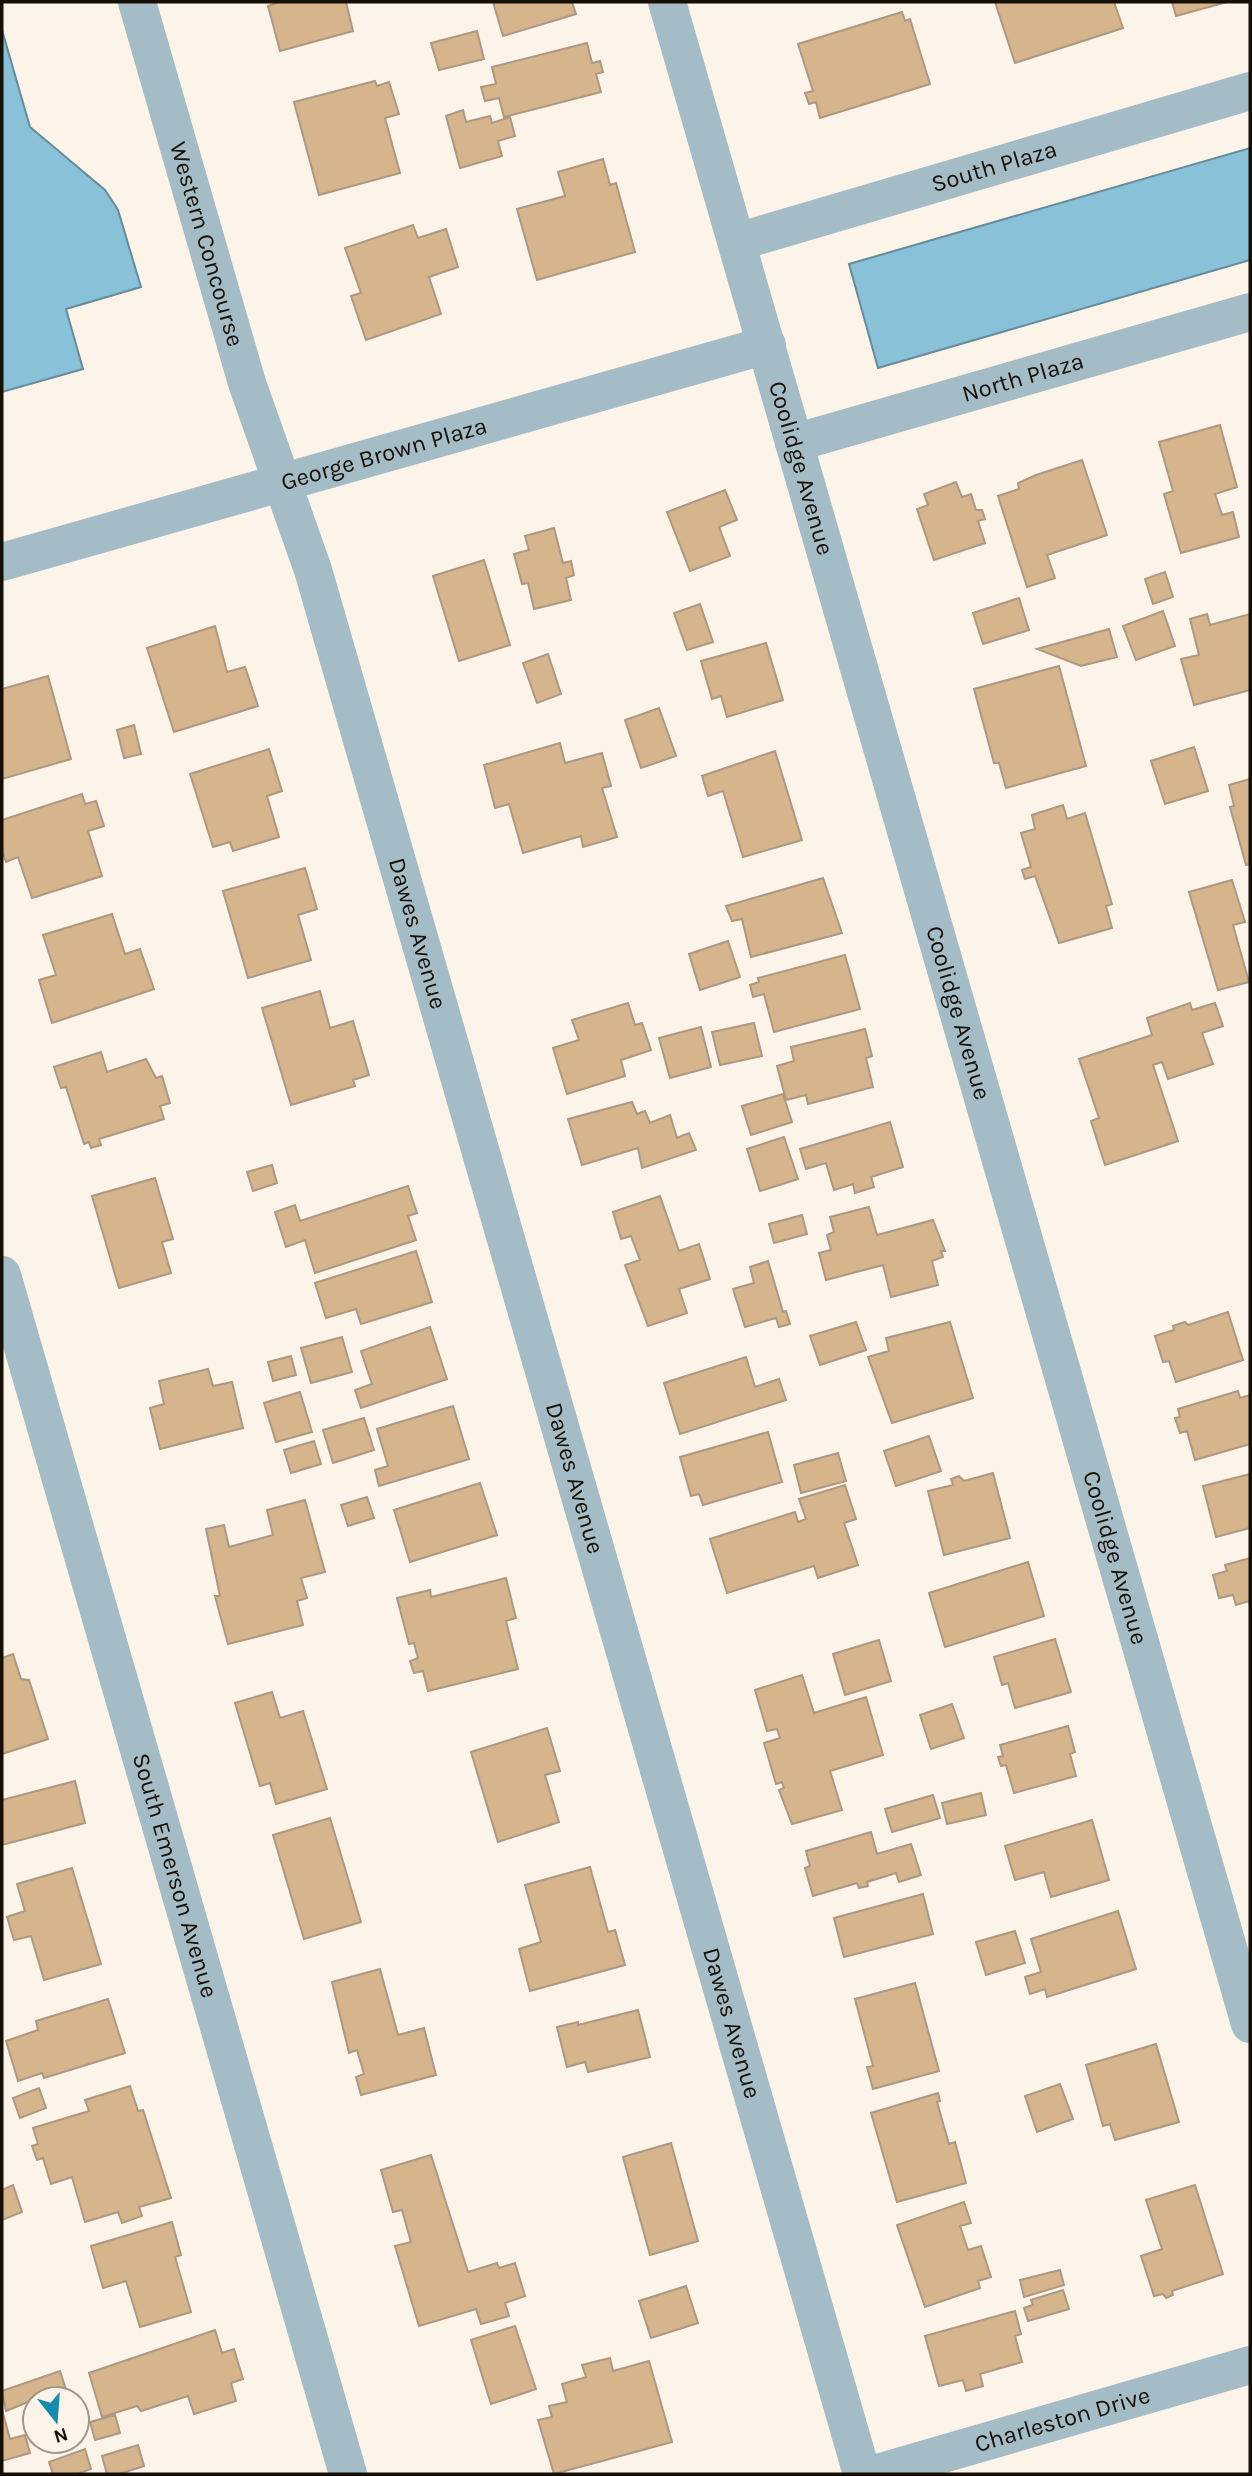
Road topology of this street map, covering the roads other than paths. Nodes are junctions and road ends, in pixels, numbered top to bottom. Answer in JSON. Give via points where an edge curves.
{"nodes":[{"id":1,"x":137,"y":2,"type":"edge"},
{"id":2,"x":667,"y":2,"type":"edge"},
{"id":3,"x":1250,"y":91,"type":"edge"},
{"id":4,"x":737,"y":242,"type":"junction"},
{"id":5,"x":1250,"y":312,"type":"edge"},
{"id":6,"x":767,"y":345,"type":"junction"},
{"id":7,"x":794,"y":443,"type":"junction"},
{"id":8,"x":281,"y":483,"type":"junction"},
{"id":9,"x":2,"y":562,"type":"edge"},
{"id":10,"x":2,"y":1275,"type":"edge"},
{"id":11,"x":1250,"y":2024,"type":"edge"},
{"id":12,"x":1250,"y":2365,"type":"edge"},
{"id":13,"x":348,"y":2474,"type":"edge"},
{"id":14,"x":862,"y":2474,"type":"edge"},
{"id":15,"x":874,"y":2474,"type":"edge"}],
"edges":[{"from":1,"to":8,"type":"street","name":"Western Concourse","via":[[247,383]]},
{"from":2,"to":4,"type":"street","name":"Coolidge Avenue"},
{"from":3,"to":4,"type":"street","name":"South Plaza"},
{"from":4,"to":6,"type":"street","name":"Coolidge Avenue"},
{"from":5,"to":7,"type":"street","name":"North Plaza"},
{"from":6,"to":7,"type":"street","name":"Coolidge Avenue"},
{"from":6,"to":8,"type":"street","name":"George Brown Plaza"},
{"from":7,"to":11,"type":"street","name":"Coolidge Avenue"},
{"from":8,"to":9,"type":"street","name":"George Brown Plaza"},
{"from":8,"to":14,"type":"street","name":"Dawes Avenue","via":[[313,570]]},
{"from":10,"to":13,"type":"street","name":"South Emerson Avenue"},
{"from":12,"to":15,"type":"street","name":"Charleston Drive"}]}
